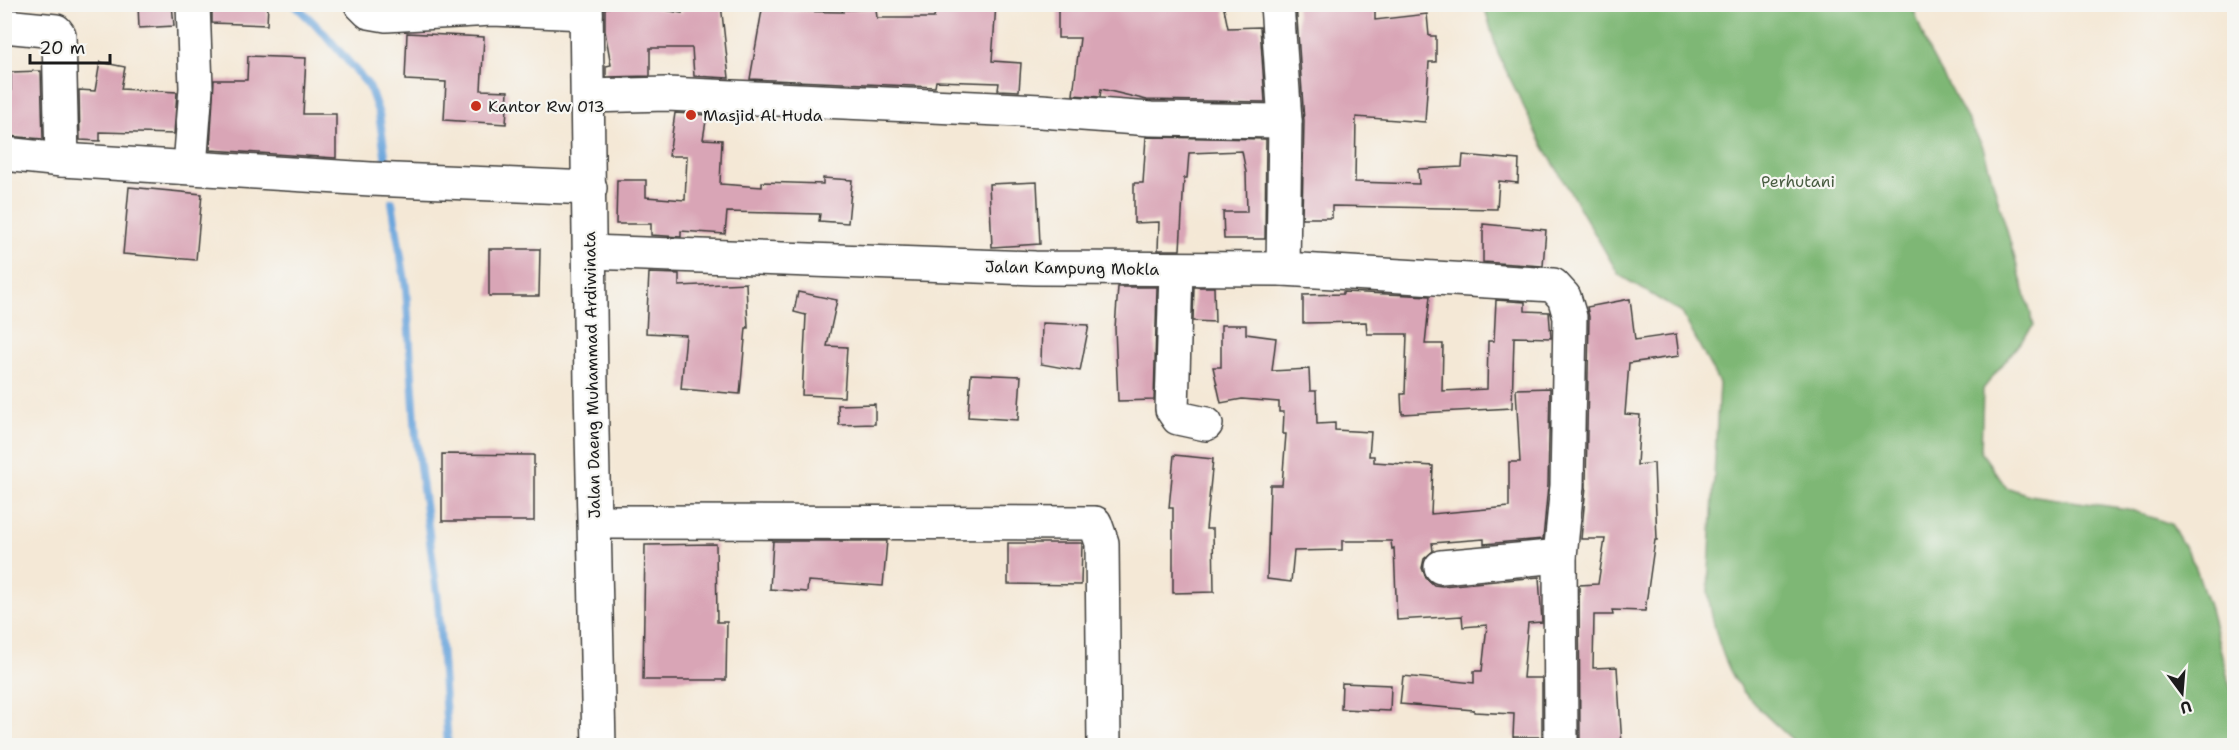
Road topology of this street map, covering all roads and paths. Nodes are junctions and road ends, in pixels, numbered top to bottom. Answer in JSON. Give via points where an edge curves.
{"nodes":[{"id":1,"x":194,"y":4,"type":"edge"},
{"id":2,"x":361,"y":4,"type":"edge"},
{"id":3,"x":1277,"y":4,"type":"edge"},
{"id":4,"x":586,"y":9,"type":"edge"},
{"id":5,"x":4,"y":26,"type":"edge"},
{"id":6,"x":588,"y":96,"type":"junction"},
{"id":7,"x":1285,"y":121,"type":"junction"},
{"id":8,"x":4,"y":154,"type":"edge"},
{"id":9,"x":62,"y":160,"type":"junction"},
{"id":10,"x":190,"y":167,"type":"junction"},
{"id":11,"x":590,"y":188,"type":"junction"},
{"id":12,"x":589,"y":252,"type":"junction"},
{"id":13,"x":1283,"y":269,"type":"junction"},
{"id":14,"x":1176,"y":270,"type":"junction"},
{"id":15,"x":1206,"y":424,"type":"dead end"},
{"id":16,"x":595,"y":522,"type":"junction"},
{"id":17,"x":1560,"y":556,"type":"junction"},
{"id":18,"x":1441,"y":567,"type":"dead end"},
{"id":19,"x":599,"y":746,"type":"edge"},
{"id":20,"x":1104,"y":746,"type":"edge"},
{"id":21,"x":1561,"y":746,"type":"edge"}],
"edges":[{"from":1,"to":10,"type":"street","via":[[196,88]]},
{"from":2,"to":4,"type":"street","via":[[369,12],[386,15]]},
{"from":3,"to":7,"type":"street"},
{"from":4,"to":6,"type":"street","name":"Jalan Daeng Muhammad Ardiwinata"},
{"from":5,"to":9,"type":"street","via":[[59,34]]},
{"from":6,"to":7,"type":"street","via":[[667,94],[1151,119]]},
{"from":6,"to":11,"type":"street","name":"Jalan Daeng Muhammad Ardiwinata"},
{"from":7,"to":13,"type":"street"},
{"from":8,"to":9,"type":"street"},
{"from":9,"to":10,"type":"street"},
{"from":10,"to":11,"type":"street","via":[[371,180]]},
{"from":11,"to":12,"type":"street","name":"Jalan Daeng Muhammad Ardiwinata"},
{"from":12,"to":14,"type":"street","name":"Jalan Kampung Mokla"},
{"from":12,"to":16,"type":"street","name":"Jalan Daeng Muhammad Ardiwinata"},
{"from":13,"to":14,"type":"street","name":"Jalan Kampung Mokla"},
{"from":13,"to":17,"type":"street","name":"Jalan Kampung Mokla","via":[[1554,285],[1570,317],[1567,486]]},
{"from":14,"to":15,"type":"street","via":[[1172,409],[1178,418]]},
{"from":16,"to":19,"type":"street","name":"Jalan Daeng Muhammad Ardiwinata"},
{"from":16,"to":20,"type":"street","via":[[1095,524],[1102,543]]},
{"from":17,"to":18,"type":"street"},
{"from":17,"to":21,"type":"street"}]}
